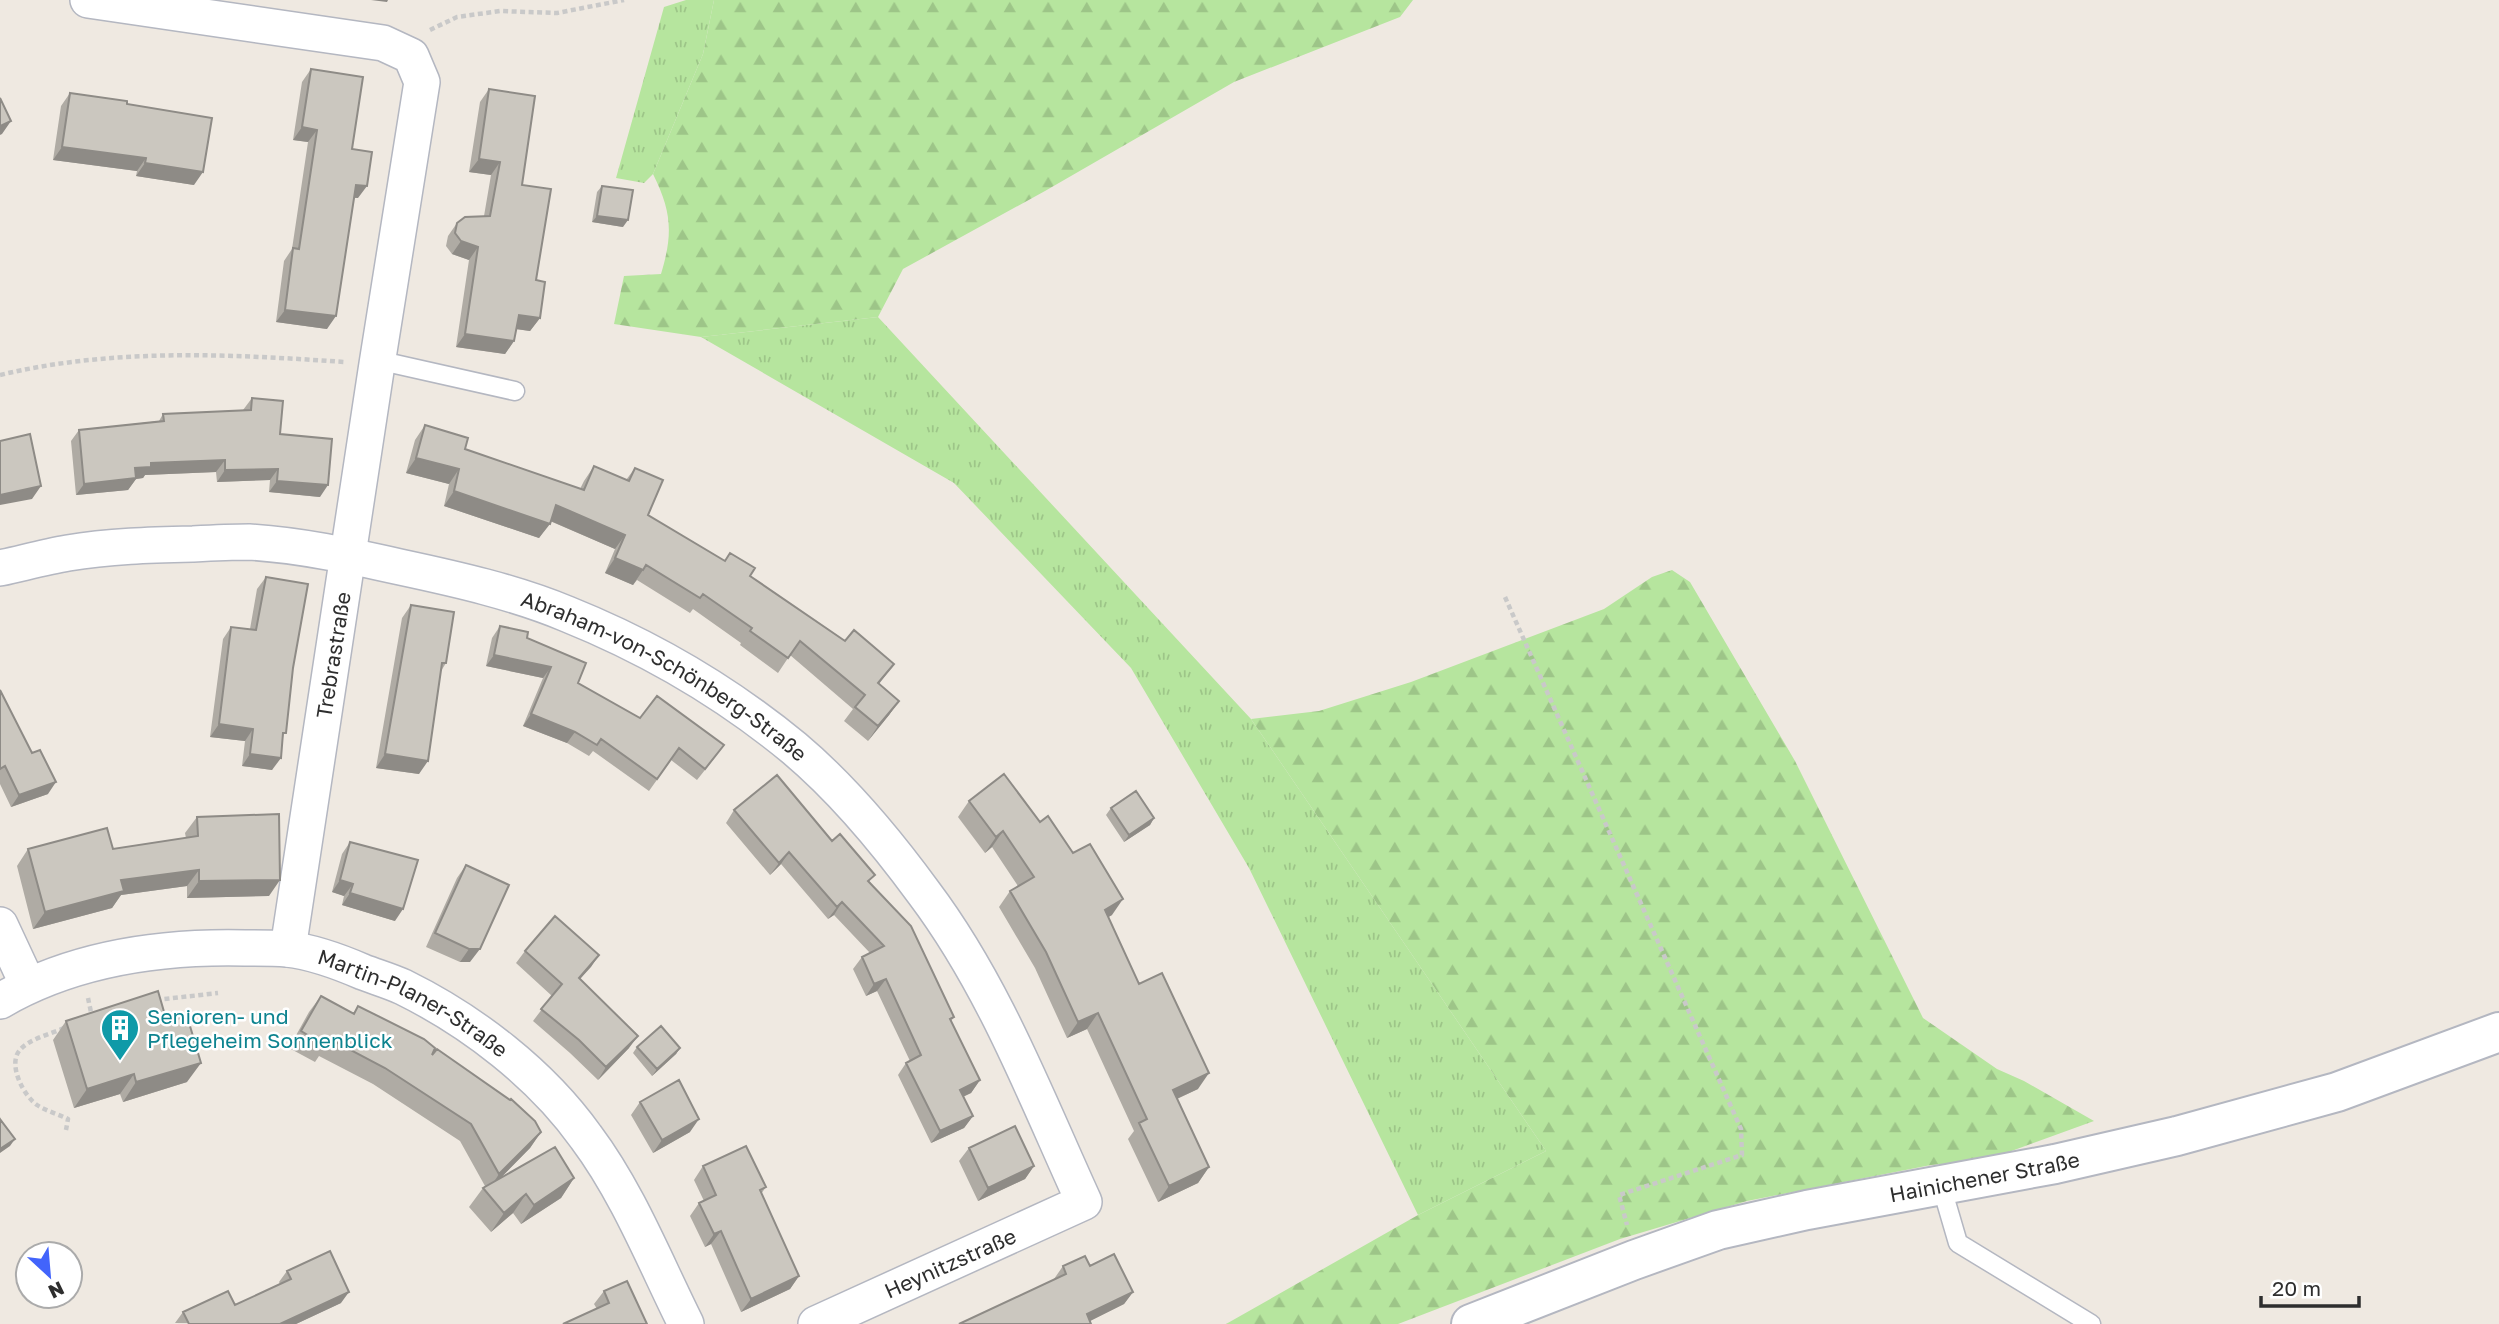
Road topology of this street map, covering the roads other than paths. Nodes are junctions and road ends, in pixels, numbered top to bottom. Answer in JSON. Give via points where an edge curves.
{"nodes":[{"id":1,"x":88,"y":0,"type":"edge"},
{"id":2,"x":377,"y":362,"type":"junction"},
{"id":3,"x":515,"y":391,"type":"dead end"},
{"id":4,"x":348,"y":555,"type":"junction"},
{"id":5,"x":0,"y":568,"type":"edge"},
{"id":6,"x":0,"y":925,"type":"edge"},
{"id":7,"x":288,"y":949,"type":"junction"},
{"id":8,"x":14,"y":993,"type":"edge"},
{"id":9,"x":2499,"y":1032,"type":"edge"},
{"id":10,"x":1941,"y":1185,"type":"junction"},
{"id":11,"x":1084,"y":1202,"type":"joint"},
{"id":12,"x":685,"y":1324,"type":"edge"},
{"id":13,"x":816,"y":1324,"type":"edge"},
{"id":14,"x":1471,"y":1324,"type":"edge"},
{"id":15,"x":2091,"y":1324,"type":"edge"}],
"edges":[{"from":1,"to":2,"type":"street","name":"Trebrastraße","via":[[383,43],[411,56],[422,82]]},
{"from":2,"to":3,"type":"lane"},
{"from":2,"to":4,"type":"street","name":"Trebrastraße"},
{"from":4,"to":5,"type":"street","name":"Abraham-von-Schönberg-Straße","via":[[250,542],[142,545],[68,553]]},
{"from":4,"to":7,"type":"street","name":"Trebrastraße"},
{"from":4,"to":11,"type":"street","name":"Abraham-von-Schönberg-Straße","via":[[504,592],[566,613],[699,681],[795,750],[843,794],[890,847],[960,946],[990,999]]},
{"from":6,"to":8,"type":"street"},
{"from":7,"to":8,"type":"street","name":"Martin-Planer-Straße","via":[[157,950],[98,961]]},
{"from":7,"to":12,"type":"street","name":"Martin-Planer-Straße","via":[[344,964],[433,1003],[505,1053],[545,1090],[586,1136],[616,1183]]},
{"from":9,"to":10,"type":"main road","name":"Hainichener Straße","via":[[2337,1092],[2257,1114],[2055,1164]]},
{"from":10,"to":14,"type":"main road","name":"Hainichener Straße","via":[[1718,1230]]},
{"from":10,"to":15,"type":"lane","via":[[1958,1243]]},
{"from":11,"to":13,"type":"street","name":"Heynitzstraße"}]}
